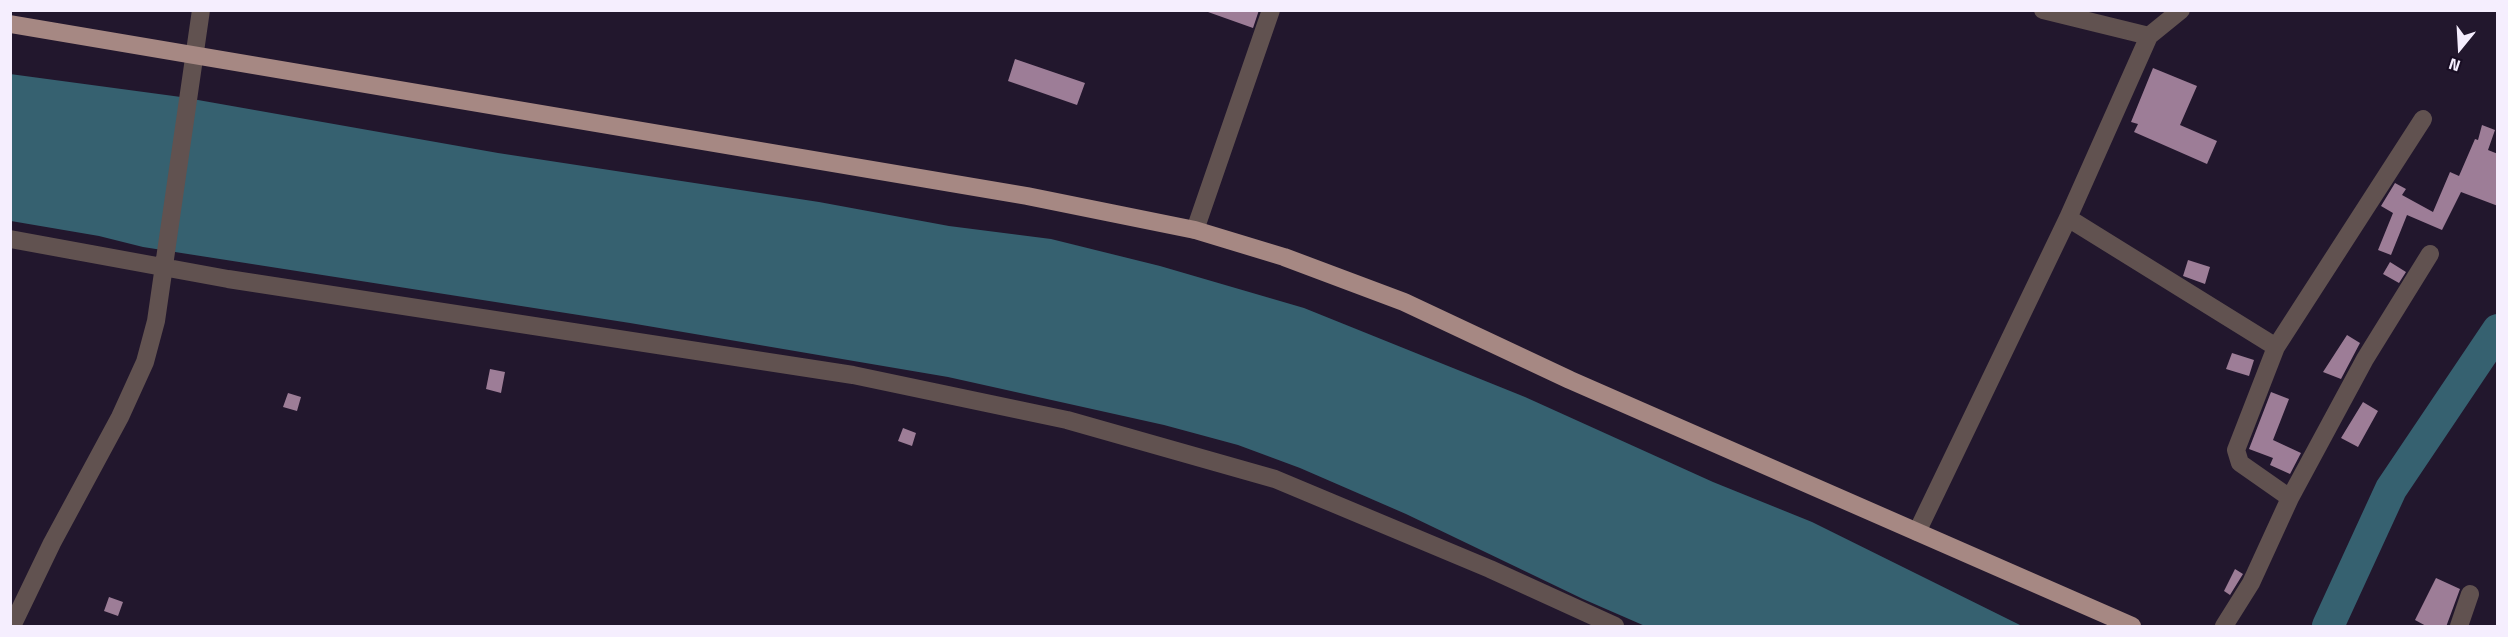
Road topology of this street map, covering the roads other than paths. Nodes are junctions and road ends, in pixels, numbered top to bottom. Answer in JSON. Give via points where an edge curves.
{"nodes":[{"id":1,"x":201,"y":10,"type":"edge"},
{"id":2,"x":1271,"y":10,"type":"edge"},
{"id":3,"x":2043,"y":10,"type":"edge"},
{"id":4,"x":2181,"y":10,"type":"edge"},
{"id":5,"x":10,"y":24,"type":"edge"},
{"id":6,"x":2149,"y":36,"type":"junction"},
{"id":7,"x":195,"y":54,"type":"junction"},
{"id":8,"x":2423,"y":118,"type":"dead end"},
{"id":9,"x":2068,"y":218,"type":"junction"},
{"id":10,"x":1195,"y":230,"type":"junction"},
{"id":11,"x":10,"y":239,"type":"edge"},
{"id":12,"x":2430,"y":254,"type":"dead end"},
{"id":13,"x":163,"y":267,"type":"junction"},
{"id":14,"x":2276,"y":346,"type":"junction"},
{"id":15,"x":2290,"y":498,"type":"junction"},
{"id":16,"x":1917,"y":532,"type":"junction"},
{"id":17,"x":2470,"y":594,"type":"dead end"},
{"id":18,"x":12,"y":627,"type":"edge"},
{"id":19,"x":1615,"y":627,"type":"edge"},
{"id":20,"x":2132,"y":627,"type":"edge"},
{"id":21,"x":2224,"y":627,"type":"edge"},
{"id":22,"x":2459,"y":627,"type":"edge"}],
"edges":[{"from":1,"to":7,"type":"street"},
{"from":2,"to":10,"type":"street"},
{"from":3,"to":6,"type":"street"},
{"from":4,"to":6,"type":"street"},
{"from":5,"to":7,"type":"main road"},
{"from":6,"to":9,"type":"street"},
{"from":7,"to":10,"type":"main road","via":[[1015,194]]},
{"from":7,"to":13,"type":"street"},
{"from":8,"to":14,"type":"street"},
{"from":9,"to":14,"type":"street"},
{"from":9,"to":16,"type":"street"},
{"from":10,"to":16,"type":"main road","via":[[1284,257],[1404,302],[1570,380]]},
{"from":11,"to":13,"type":"street"},
{"from":12,"to":15,"type":"street","via":[[2366,359]]},
{"from":13,"to":18,"type":"street","via":[[156,321],[145,362]]},
{"from":13,"to":19,"type":"street","via":[[854,375],[1067,420],[1275,478]]},
{"from":14,"to":15,"type":"street","via":[[2236,450],[2240,463]]},
{"from":15,"to":21,"type":"street","via":[[2251,583]]},
{"from":16,"to":20,"type":"main road"},
{"from":17,"to":22,"type":"street"}]}
